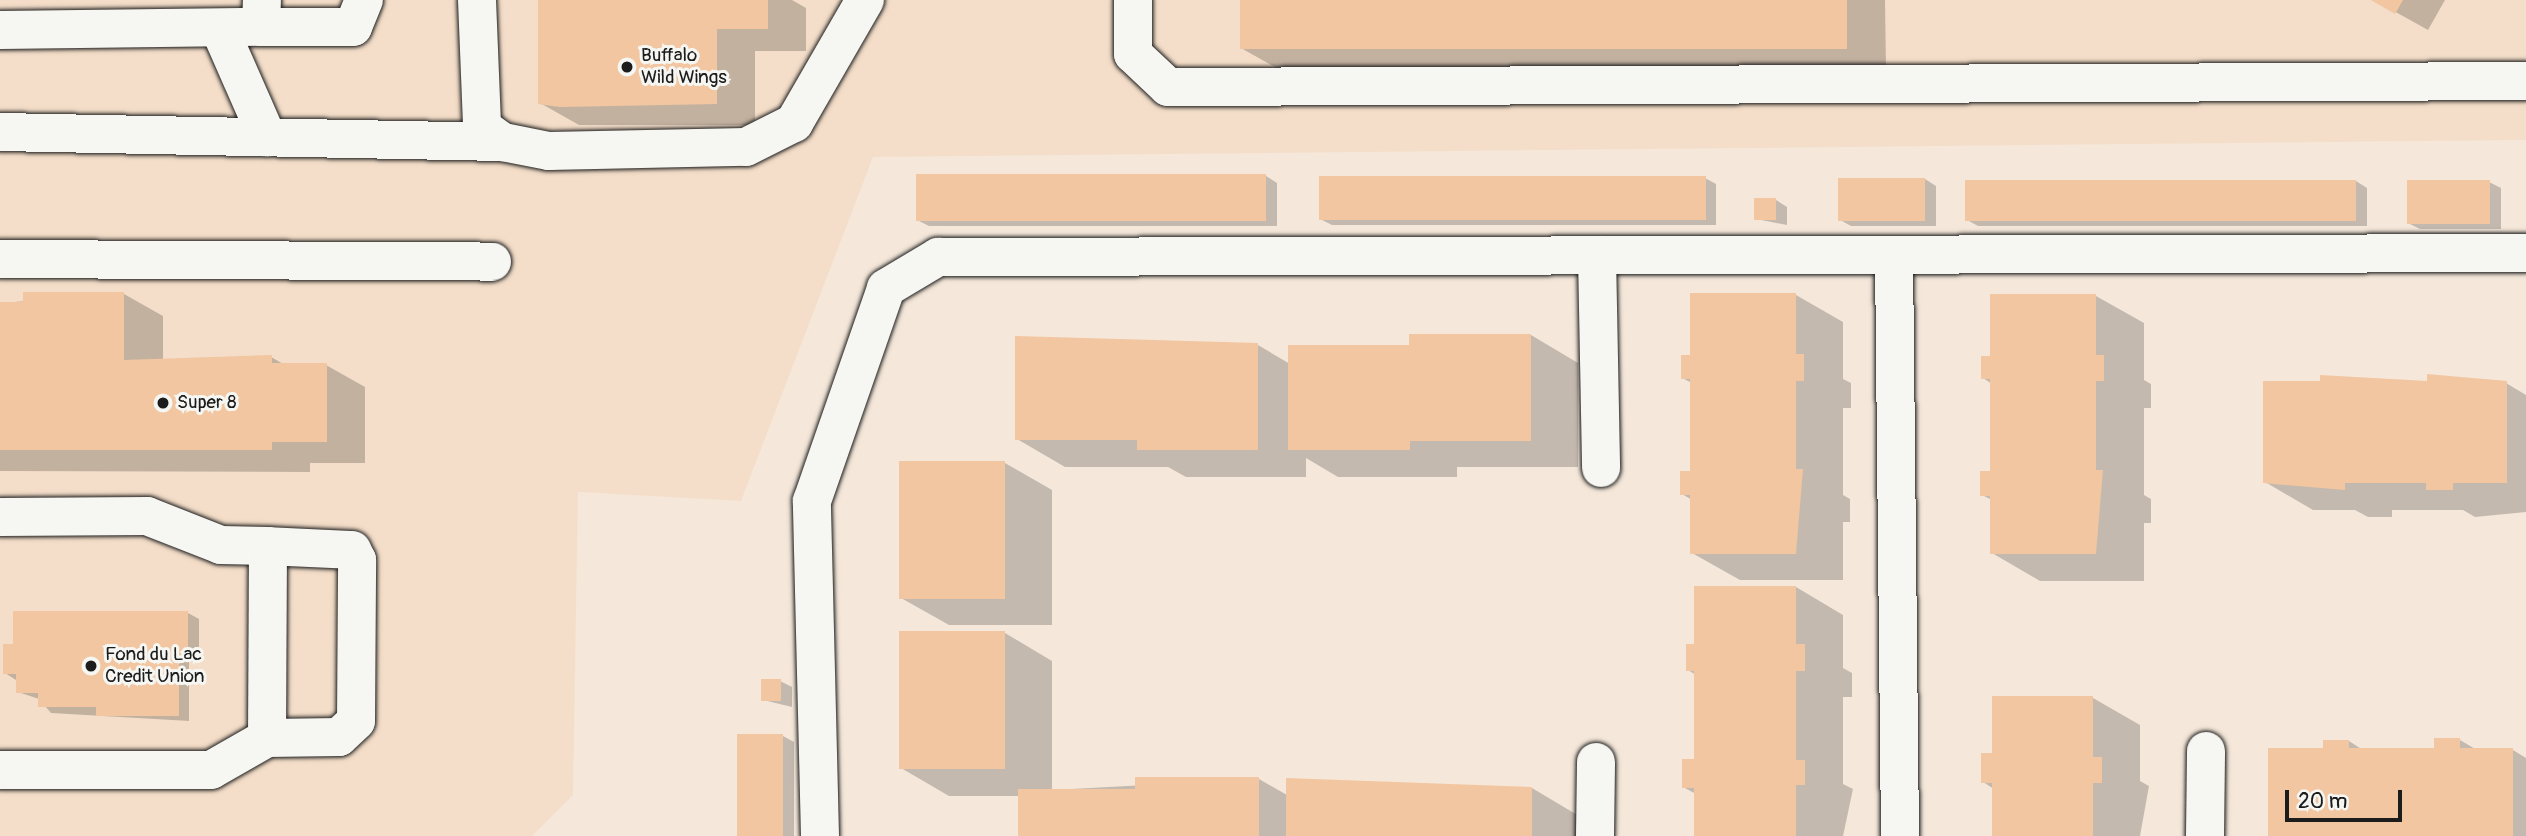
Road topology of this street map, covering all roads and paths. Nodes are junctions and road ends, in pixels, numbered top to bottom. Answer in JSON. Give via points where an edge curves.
{"nodes":[{"id":1,"x":365,"y":0,"type":"edge"},
{"id":2,"x":477,"y":0,"type":"edge"},
{"id":3,"x":865,"y":0,"type":"edge"},
{"id":4,"x":1133,"y":0,"type":"edge"},
{"id":5,"x":262,"y":14,"type":"edge"},
{"id":6,"x":0,"y":30,"type":"edge"},
{"id":7,"x":221,"y":32,"type":"junction"},
{"id":8,"x":2526,"y":81,"type":"edge"},
{"id":9,"x":0,"y":132,"type":"edge"},
{"id":10,"x":267,"y":137,"type":"junction"},
{"id":11,"x":503,"y":142,"type":"junction"},
{"id":12,"x":2526,"y":253,"type":"edge"},
{"id":13,"x":1597,"y":255,"type":"junction"},
{"id":14,"x":1894,"y":255,"type":"junction"},
{"id":15,"x":0,"y":259,"type":"edge"},
{"id":16,"x":492,"y":262,"type":"dead end"},
{"id":17,"x":1601,"y":468,"type":"dead end"},
{"id":18,"x":0,"y":517,"type":"edge"},
{"id":19,"x":268,"y":546,"type":"junction"},
{"id":20,"x":267,"y":738,"type":"junction"},
{"id":21,"x":2206,"y":751,"type":"dead end"},
{"id":22,"x":1596,"y":762,"type":"dead end"},
{"id":23,"x":0,"y":770,"type":"edge"},
{"id":24,"x":820,"y":836,"type":"edge"},
{"id":25,"x":1595,"y":836,"type":"edge"},
{"id":26,"x":1900,"y":836,"type":"edge"},
{"id":27,"x":2205,"y":836,"type":"edge"}],
"edges":[{"from":1,"to":5,"type":"lane","via":[[353,27]]},
{"from":2,"to":11,"type":"lane","via":[[482,127]]},
{"from":3,"to":11,"type":"lane","via":[[794,123],[746,147],[549,152]]},
{"from":4,"to":8,"type":"lane","via":[[1133,54],[1168,88]]},
{"from":5,"to":7,"type":"lane"},
{"from":6,"to":7,"type":"lane"},
{"from":7,"to":10,"type":"lane"},
{"from":9,"to":10,"type":"lane"},
{"from":10,"to":11,"type":"lane"},
{"from":12,"to":14,"type":"lane"},
{"from":13,"to":14,"type":"lane"},
{"from":13,"to":17,"type":"lane"},
{"from":13,"to":24,"type":"lane","via":[[938,257],[886,288],[812,501]]},
{"from":14,"to":26,"type":"lane"},
{"from":15,"to":16,"type":"lane"},
{"from":18,"to":19,"type":"lane","via":[[148,516],[221,544]]},
{"from":19,"to":20,"type":"lane"},
{"from":19,"to":20,"type":"lane","via":[[342,546],[352,550],[357,573],[356,721],[339,737]]},
{"from":20,"to":23,"type":"lane","via":[[211,770]]},
{"from":21,"to":27,"type":"lane"},
{"from":22,"to":25,"type":"lane"}]}
